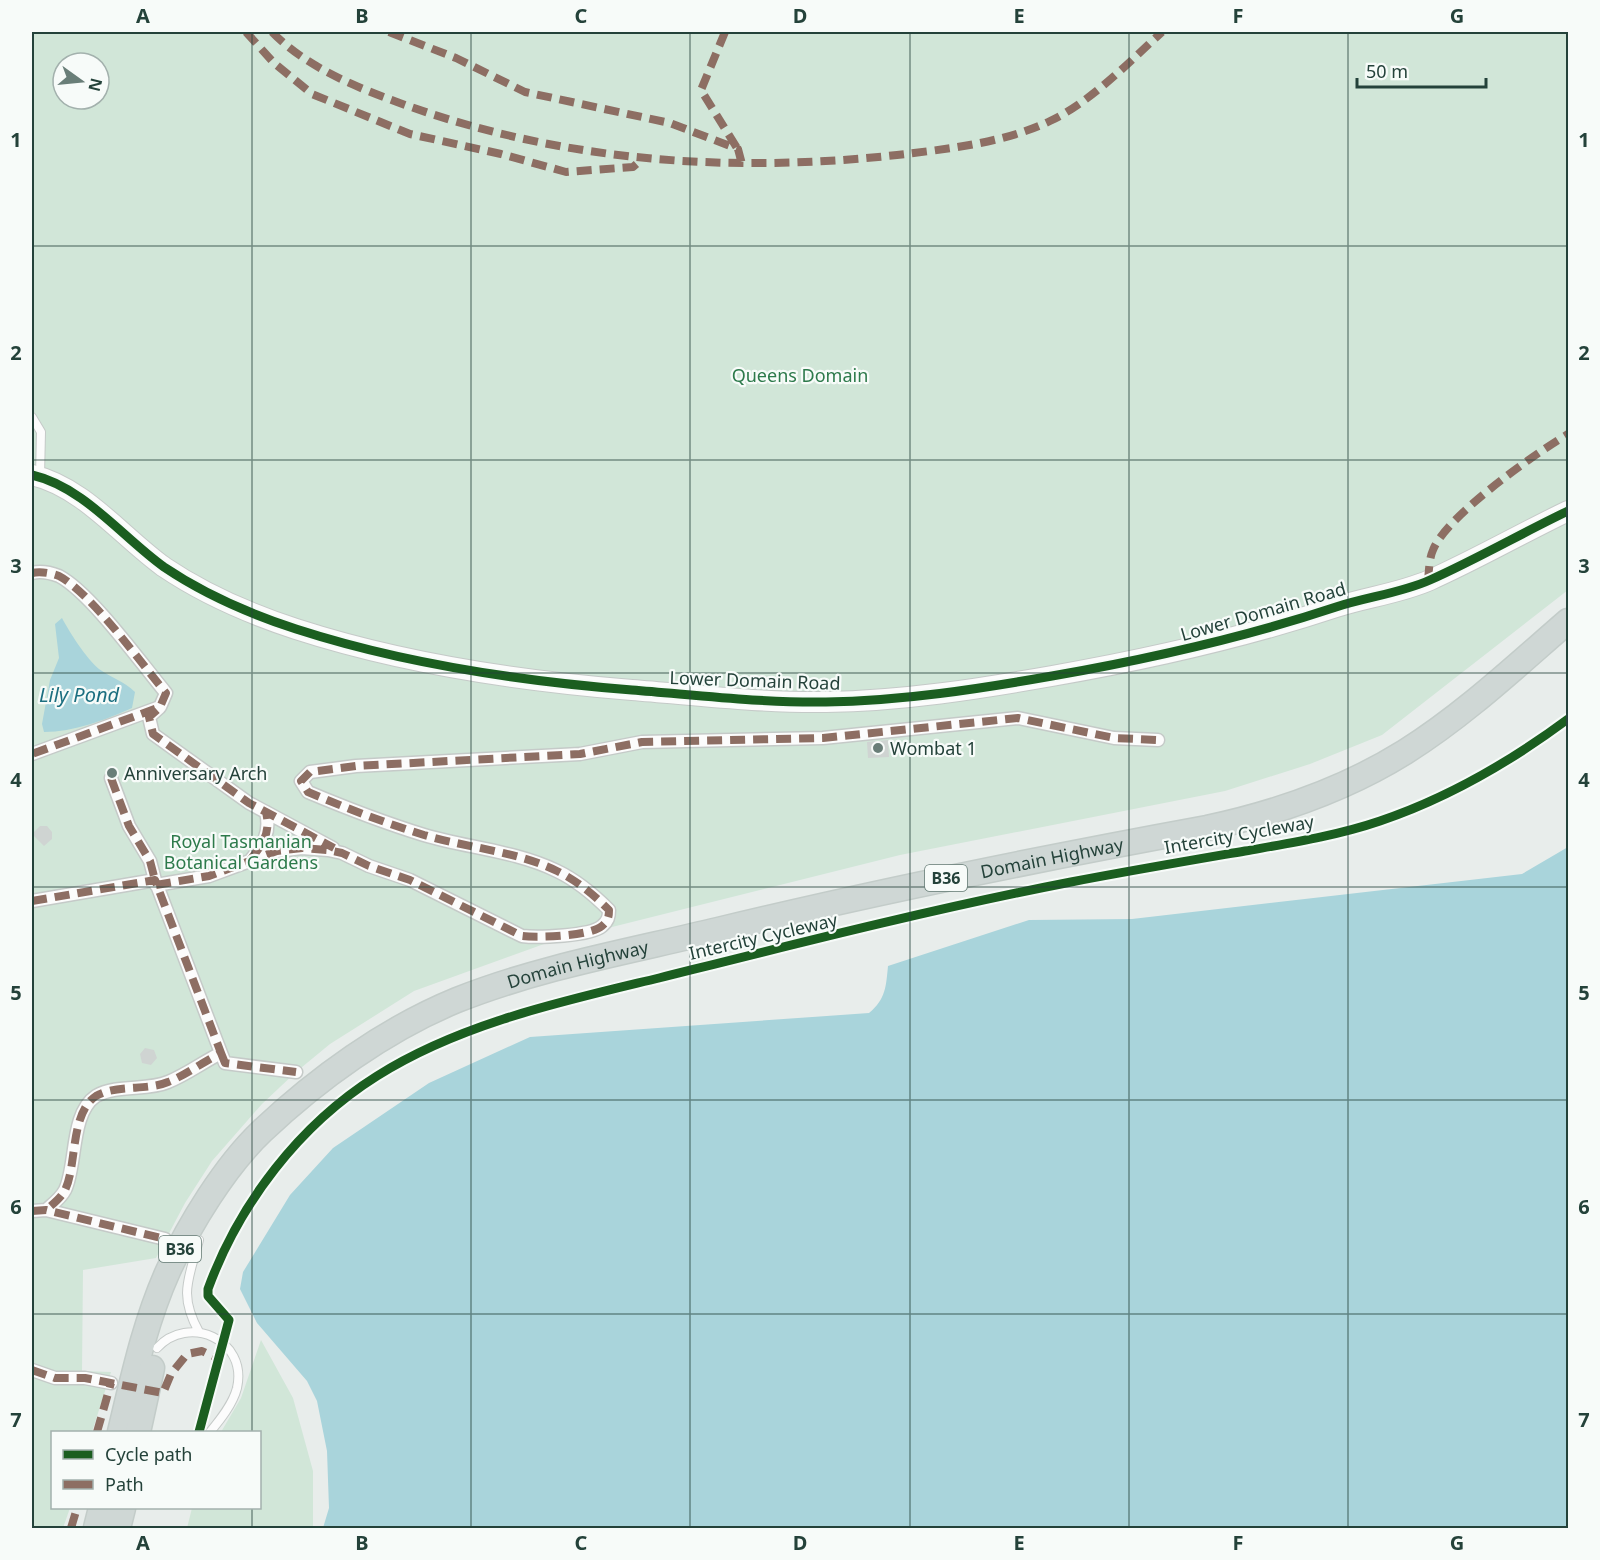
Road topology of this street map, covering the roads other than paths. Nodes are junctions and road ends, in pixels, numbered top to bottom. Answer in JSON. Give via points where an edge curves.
{"nodes":[{"id":1,"x":32,"y":417,"type":"edge"},
{"id":2,"x":36,"y":476,"type":"edge"},
{"id":3,"x":1569,"y":511,"type":"edge"},
{"id":4,"x":32,"y":573,"type":"edge"},
{"id":5,"x":1569,"y":621,"type":"edge"},
{"id":6,"x":160,"y":707,"type":"junction"},
{"id":7,"x":1158,"y":740,"type":"dead end"},
{"id":8,"x":32,"y":754,"type":"edge"},
{"id":9,"x":111,"y":778,"type":"dead end"},
{"id":10,"x":266,"y":812,"type":"junction"},
{"id":11,"x":342,"y":853,"type":"junction"},
{"id":12,"x":250,"y":861,"type":"junction"},
{"id":13,"x":155,"y":882,"type":"junction"},
{"id":14,"x":32,"y":901,"type":"edge"},
{"id":15,"x":220,"y":1053,"type":"junction"},
{"id":16,"x":296,"y":1072,"type":"dead end"},
{"id":17,"x":302,"y":1099,"type":"junction"},
{"id":18,"x":46,"y":1210,"type":"junction"},
{"id":19,"x":32,"y":1211,"type":"edge"},
{"id":20,"x":165,"y":1239,"type":"dead end"},
{"id":21,"x":199,"y":1240,"type":"junction"},
{"id":22,"x":199,"y":1332,"type":"junction"},
{"id":23,"x":157,"y":1348,"type":"junction"},
{"id":24,"x":32,"y":1370,"type":"edge"},
{"id":25,"x":111,"y":1383,"type":"dead end"},
{"id":26,"x":120,"y":1431,"type":"edge"},
{"id":27,"x":138,"y":1431,"type":"edge"},
{"id":28,"x":211,"y":1431,"type":"edge"},
{"id":29,"x":101,"y":1509,"type":"edge"},
{"id":30,"x":123,"y":1509,"type":"edge"},
{"id":31,"x":96,"y":1528,"type":"edge"},
{"id":32,"x":118,"y":1528,"type":"edge"}],
"edges":[{"from":1,"to":2,"type":"lane","via":[[41,432]]},
{"from":2,"to":3,"type":"street","name":"Lower Domain Road","via":[[60,485],[164,566],[209,594],[273,622],[338,642],[440,665],[586,686],[760,701],[827,702],[979,689],[1189,650],[1428,581]]},
{"from":4,"to":6,"type":"street","via":[[58,576],[106,620],[166,693]]},
{"from":5,"to":17,"type":"main road","name":"Domain Highway","number":"B36","via":[[1446,723],[1406,751],[1299,803],[1216,826],[919,883],[532,975],[456,1001],[392,1032]]},
{"from":6,"to":8,"type":"street"},
{"from":6,"to":10,"type":"street","via":[[149,717],[153,734]]},
{"from":7,"to":11,"type":"street","via":[[1114,738],[1018,718],[823,738],[642,742],[580,754],[356,766],[310,772],[301,781],[308,792],[381,821],[480,850],[524,858],[558,872],[609,909],[601,928],[542,938],[522,936],[503,928],[410,880]]},
{"from":9,"to":13,"type":"street","via":[[129,826],[150,861]]},
{"from":10,"to":11,"type":"street"},
{"from":10,"to":12,"type":"street","via":[[269,826],[264,843]]},
{"from":11,"to":12,"type":"street","via":[[302,848],[277,851]]},
{"from":12,"to":13,"type":"street","via":[[209,876]]},
{"from":13,"to":14,"type":"street"},
{"from":13,"to":15,"type":"street"},
{"from":15,"to":16,"type":"street","via":[[225,1063]]},
{"from":15,"to":18,"type":"street","via":[[167,1083],[96,1096],[84,1110],[66,1188]]},
{"from":17,"to":21,"type":"main road","name":"Domain Highway","number":"B36","via":[[232,1185]]},
{"from":17,"to":26,"type":"main road","name":"Domain Highway","number":"B36","via":[[260,1133],[223,1178],[188,1234],[152,1312]]},
{"from":18,"to":19,"type":"street"},
{"from":18,"to":20,"type":"street"},
{"from":21,"to":22,"type":"lane","via":[[186,1294],[188,1312]]},
{"from":21,"to":23,"type":"main road","name":"Domain Highway","number":"B36"},
{"from":22,"to":23,"type":"lane","via":[[177,1335]]},
{"from":22,"to":28,"type":"lane","via":[[228,1347],[237,1365],[237,1388]]},
{"from":23,"to":27,"type":"main road","name":"Domain Highway","number":"B36"},
{"from":24,"to":25,"type":"street","via":[[55,1378]]},
{"from":29,"to":31,"type":"main road"},
{"from":30,"to":32,"type":"main road"}]}
